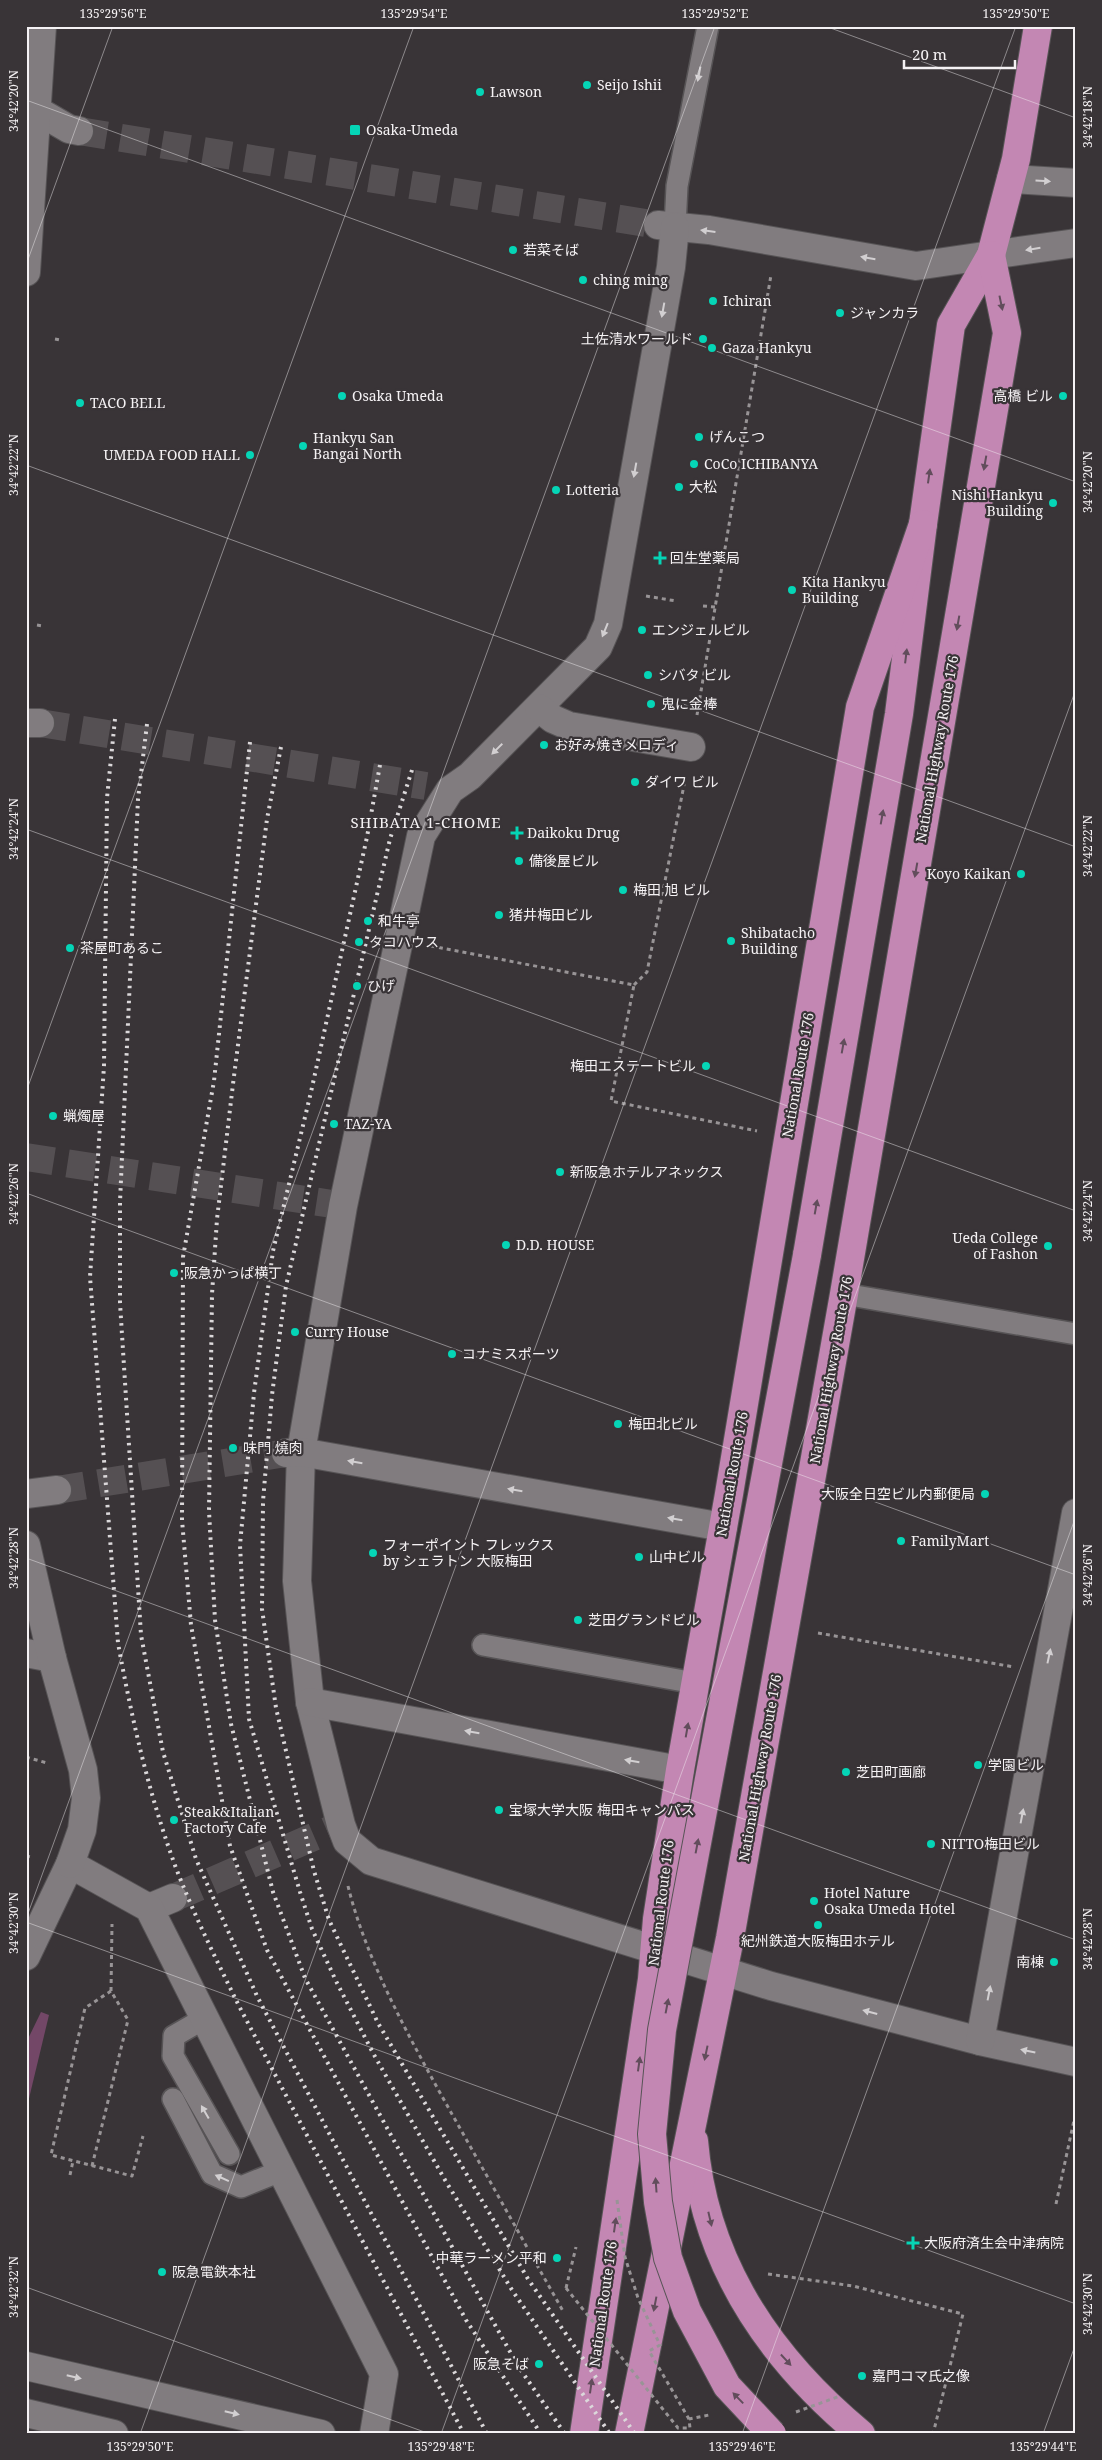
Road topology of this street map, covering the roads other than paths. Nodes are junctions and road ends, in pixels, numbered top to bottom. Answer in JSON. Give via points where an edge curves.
{"nodes":[{"id":1,"x":42,"y":26,"type":"edge"},
{"id":2,"x":708,"y":26,"type":"edge"},
{"id":3,"x":1038,"y":26,"type":"edge"},
{"id":4,"x":32,"y":107,"type":"edge"},
{"id":5,"x":79,"y":131,"type":"tunnel mouth"},
{"id":6,"x":1011,"y":179,"type":"junction"},
{"id":7,"x":1076,"y":183,"type":"edge"},
{"id":8,"x":667,"y":226,"type":"junction"},
{"id":9,"x":1076,"y":243,"type":"edge"},
{"id":10,"x":991,"y":255,"type":"junction"},
{"id":11,"x":26,"y":272,"type":"edge"},
{"id":12,"x":923,"y":524,"type":"junction"},
{"id":13,"x":539,"y":708,"type":"junction"},
{"id":14,"x":692,"y":747,"type":"road end"},
{"id":15,"x":844,"y":1294,"type":"junction"},
{"id":16,"x":1076,"y":1334,"type":"edge"},
{"id":17,"x":294,"y":1452,"type":"junction"},
{"id":18,"x":57,"y":1490,"type":"tunnel mouth"},
{"id":19,"x":26,"y":1494,"type":"edge"},
{"id":20,"x":1076,"y":1513,"type":"edge"},
{"id":21,"x":723,"y":1528,"type":"junction"},
{"id":22,"x":26,"y":1545,"type":"edge"},
{"id":23,"x":483,"y":1645,"type":"dead end"},
{"id":24,"x":39,"y":1656,"type":"edge"},
{"id":25,"x":695,"y":1683,"type":"junction"},
{"id":26,"x":310,"y":1702,"type":"junction"},
{"id":27,"x":680,"y":1770,"type":"junction"},
{"id":28,"x":70,"y":1864,"type":"junction"},
{"id":29,"x":173,"y":1898,"type":"tunnel mouth"},
{"id":30,"x":149,"y":1908,"type":"junction"},
{"id":31,"x":642,"y":1945,"type":"junction"},
{"id":32,"x":26,"y":1956,"type":"edge"},
{"id":33,"x":723,"y":1971,"type":"junction"},
{"id":34,"x":205,"y":2018,"type":"junction"},
{"id":35,"x":980,"y":2041,"type":"junction"},
{"id":36,"x":1076,"y":2062,"type":"edge"},
{"id":37,"x":173,"y":2099,"type":"dead end"},
{"id":38,"x":692,"y":2119,"type":"junction"},
{"id":39,"x":229,"y":2154,"type":"dead end"},
{"id":40,"x":283,"y":2170,"type":"junction"},
{"id":41,"x":26,"y":2366,"type":"edge"},
{"id":42,"x":26,"y":2413,"type":"edge"},
{"id":43,"x":114,"y":2434,"type":"edge"},
{"id":44,"x":321,"y":2434,"type":"edge"},
{"id":45,"x":374,"y":2434,"type":"edge"},
{"id":46,"x":584,"y":2434,"type":"edge"},
{"id":47,"x":630,"y":2434,"type":"edge"},
{"id":48,"x":772,"y":2434,"type":"edge"},
{"id":49,"x":861,"y":2434,"type":"edge"}],
"edges":[{"from":1,"to":4,"type":"street"},
{"from":2,"to":8,"type":"lane","one_way":true},
{"from":3,"to":6,"type":"highway","name":"National Highway Route 176"},
{"from":4,"to":5,"type":"street","via":[[69,129]]},
{"from":4,"to":11,"type":"street"},
{"from":6,"to":7,"type":"street","one_way":true},
{"from":6,"to":10,"type":"highway","name":"National Highway Route 176"},
{"from":10,"to":8,"type":"street","one_way":true,"via":[[916,266],[710,230]]},
{"from":8,"to":13,"type":"street","one_way":true,"via":[[669,276],[608,624],[598,647]]},
{"from":9,"to":10,"type":"street","one_way":true},
{"from":12,"to":10,"type":"highway","name":"National Highway Route 176","one_way":true,"via":[[951,325]]},
{"from":10,"to":15,"type":"highway","name":"National Highway Route 176","one_way":true,"via":[[1007,334]]},
{"from":12,"to":21,"type":"highway","name":"National Route 176","via":[[860,707]]},
{"from":48,"to":12,"type":"highway","name":"National Highway Route 176","one_way":true,"bridge":true,"via":[[727,2386],[687,2311],[668,2258],[658,2202],[652,2134],[662,2030],[808,1255],[899,714]]},
{"from":13,"to":14,"type":"street","via":[[569,726]]},
{"from":13,"to":17,"type":"street","one_way":true,"via":[[470,776],[438,788],[421,836],[401,940],[338,1205]]},
{"from":15,"to":16,"type":"lane"},
{"from":15,"to":33,"type":"highway","name":"National Highway Route 176"},
{"from":21,"to":17,"type":"street","one_way":true},
{"from":17,"to":26,"type":"street","via":[[297,1581]]},
{"from":18,"to":19,"type":"street"},
{"from":35,"to":20,"type":"street","one_way":true},
{"from":21,"to":25,"type":"highway","name":"National Route 176"},
{"from":22,"to":24,"type":"street"},
{"from":23,"to":25,"type":"lane"},
{"from":24,"to":28,"type":"street","via":[[75,1734],[83,1770],[86,1798],[82,1830]]},
{"from":27,"to":25,"type":"highway","name":"National Route 176","one_way":true},
{"from":27,"to":26,"type":"street","one_way":true},
{"from":26,"to":31,"type":"street","via":[[341,1831],[371,1861]]},
{"from":27,"to":31,"type":"highway","name":"National Route 176"},
{"from":28,"to":30,"type":"street"},
{"from":28,"to":32,"type":"street"},
{"from":29,"to":30,"type":"street"},
{"from":30,"to":34,"type":"street"},
{"from":31,"to":33,"type":"street"},
{"from":46,"to":31,"type":"highway","name":"National Route 176","one_way":true,"via":[[649,1998]]},
{"from":35,"to":33,"type":"street","one_way":true},
{"from":33,"to":38,"type":"highway","name":"National Highway Route 176","one_way":true},
{"from":39,"to":34,"type":"lane","one_way":true,"via":[[173,2056],[174,2036]]},
{"from":34,"to":40,"type":"street"},
{"from":36,"to":35,"type":"street","one_way":true},
{"from":40,"to":37,"type":"lane","one_way":true,"via":[[241,2187],[212,2174]]},
{"from":38,"to":47,"type":"highway","one_way":true},
{"from":38,"to":49,"type":"highway","name":"National Highway Route 176","one_way":true,"via":[[695,2158],[712,2230],[724,2265],[739,2294],[776,2349],[840,2417]]},
{"from":40,"to":45,"type":"street","via":[[384,2374]]},
{"from":41,"to":44,"type":"street","one_way":true},
{"from":42,"to":43,"type":"street"}]}
